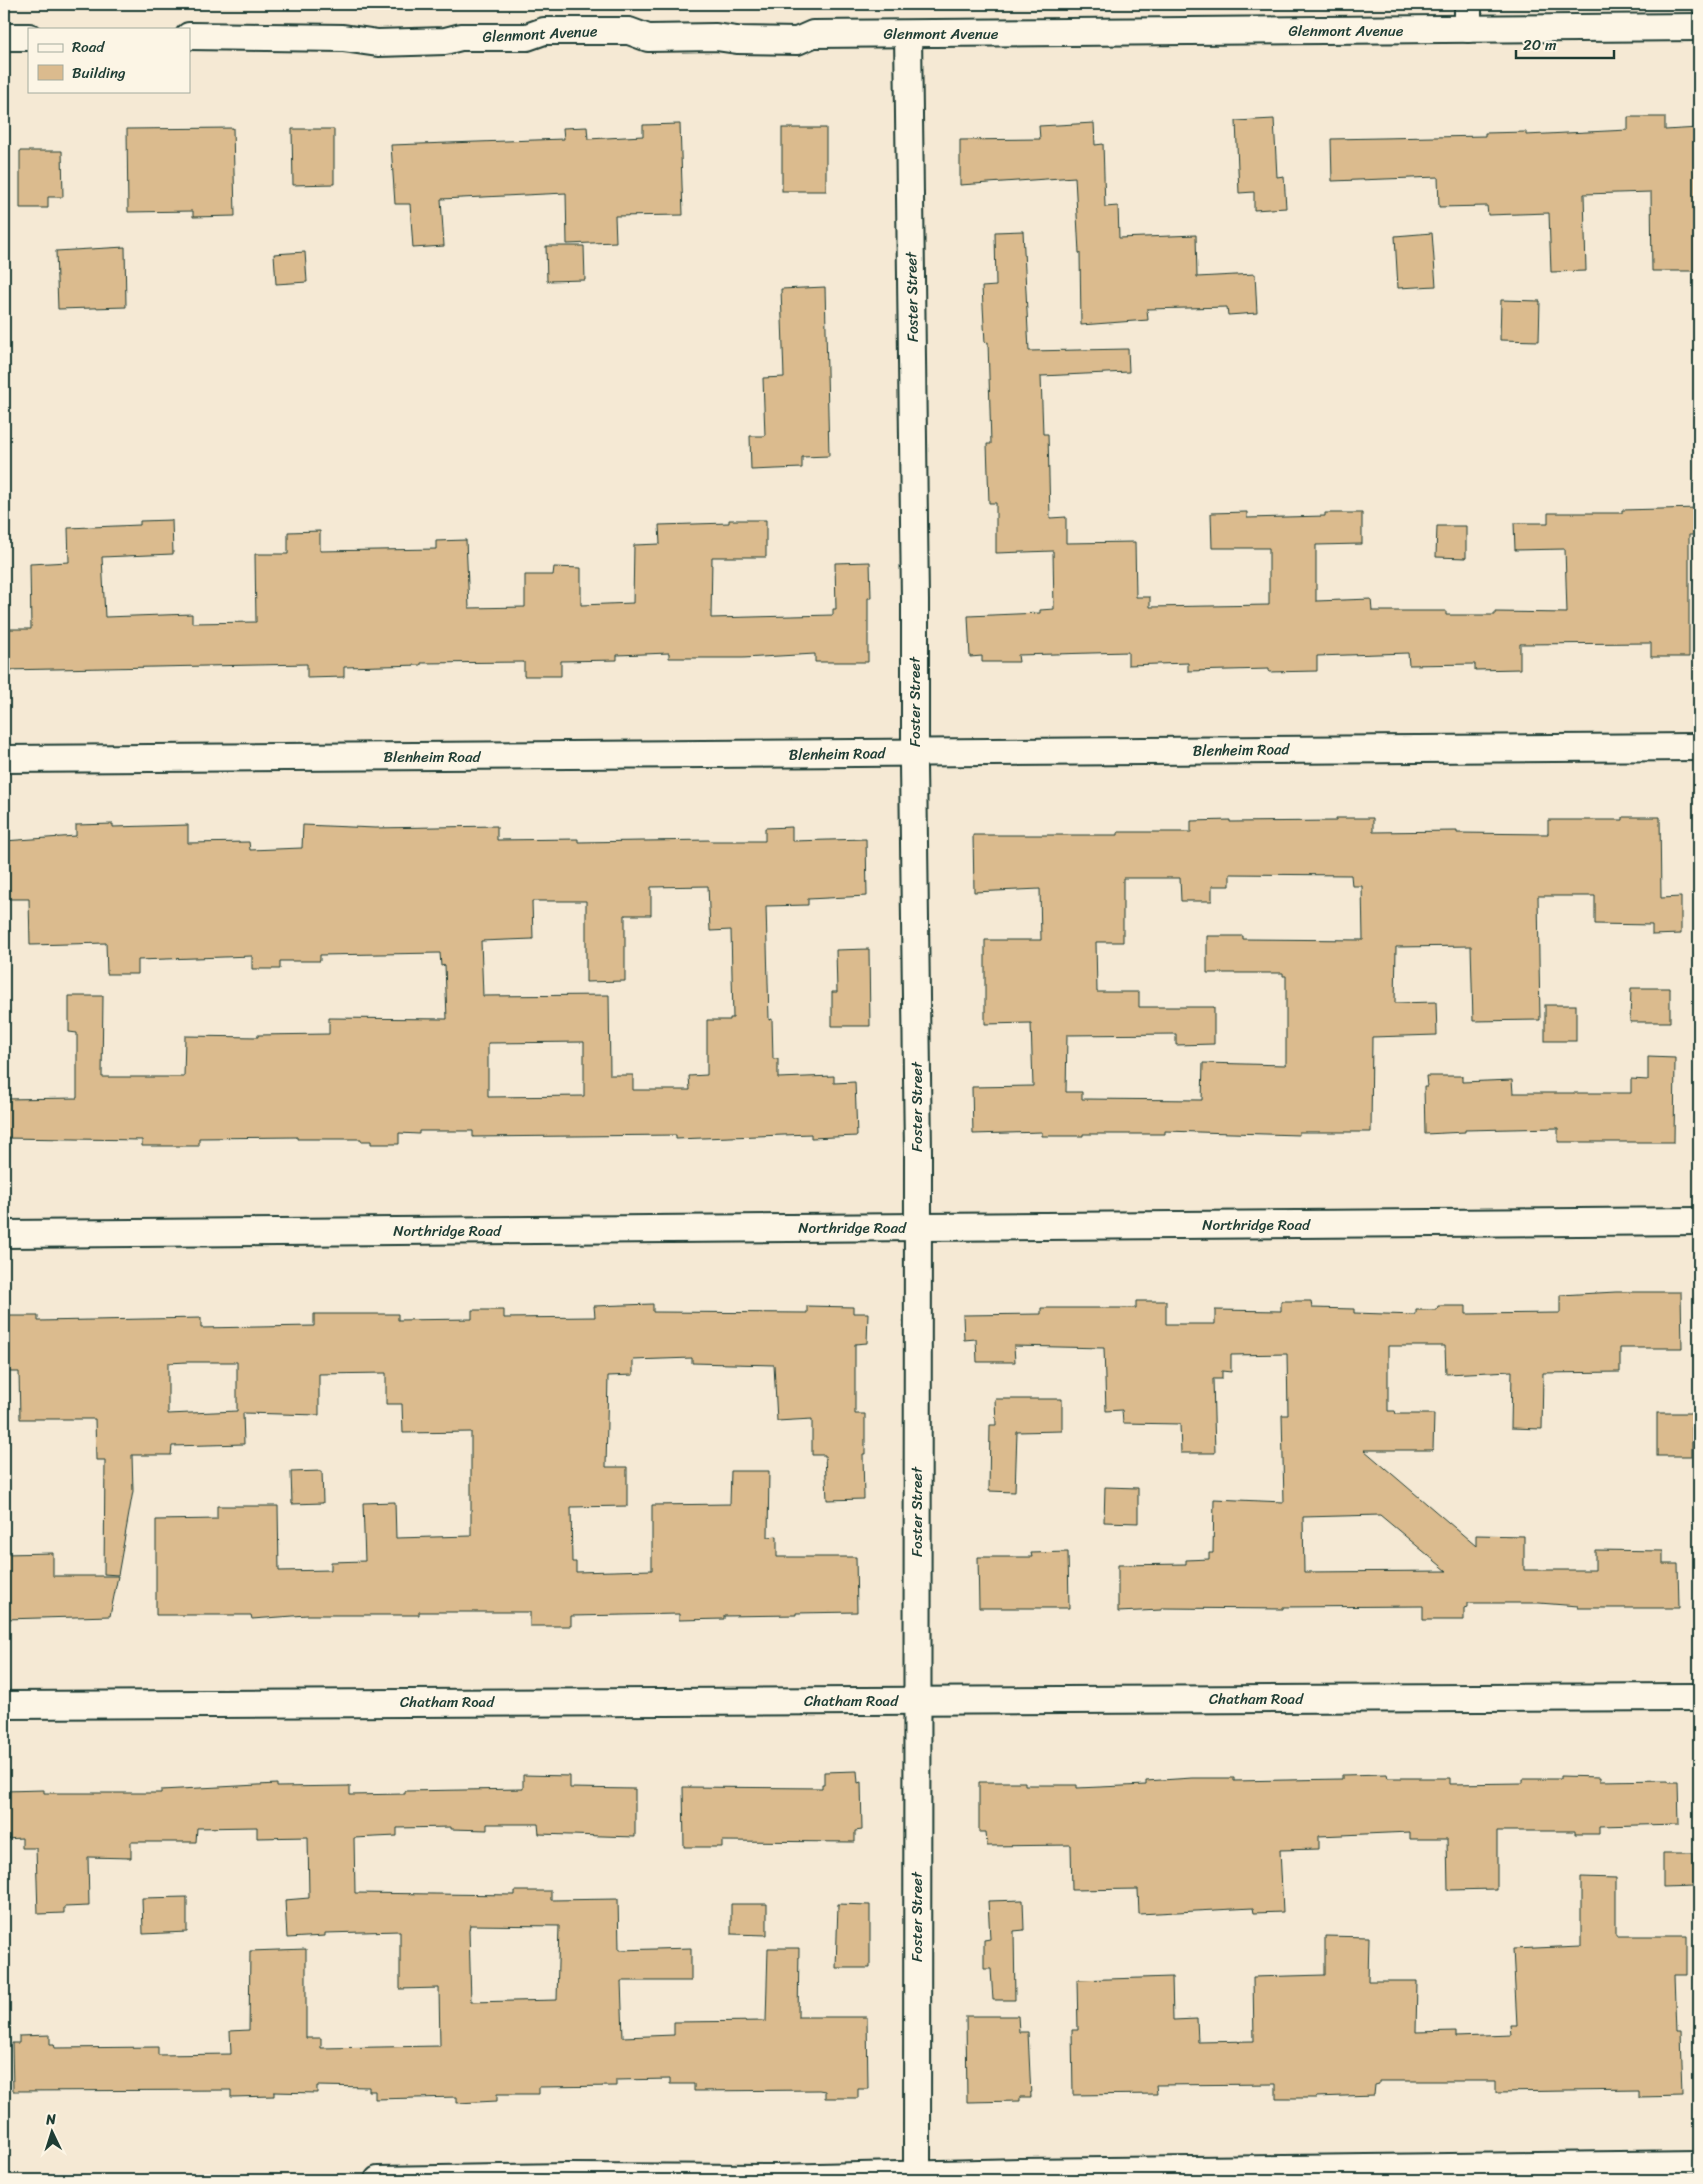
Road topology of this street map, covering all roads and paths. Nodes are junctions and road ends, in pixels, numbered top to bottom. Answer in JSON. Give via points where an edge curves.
{"nodes":[{"id":1,"x":1468,"y":16,"type":"edge"},
{"id":2,"x":1699,"y":28,"type":"edge"},
{"id":3,"x":908,"y":34,"type":"junction"},
{"id":4,"x":190,"y":36,"type":"edge"},
{"id":5,"x":4,"y":37,"type":"edge"},
{"id":6,"x":28,"y":37,"type":"edge"},
{"id":7,"x":1699,"y":747,"type":"edge"},
{"id":8,"x":915,"y":753,"type":"junction"},
{"id":9,"x":4,"y":759,"type":"edge"},
{"id":10,"x":1699,"y":1221,"type":"edge"},
{"id":11,"x":917,"y":1228,"type":"junction"},
{"id":12,"x":4,"y":1234,"type":"edge"},
{"id":13,"x":1699,"y":1697,"type":"edge"},
{"id":14,"x":917,"y":1700,"type":"junction"},
{"id":15,"x":4,"y":1705,"type":"edge"},
{"id":16,"x":1699,"y":2164,"type":"edge"},
{"id":17,"x":917,"y":2177,"type":"edge"},
{"id":18,"x":378,"y":2180,"type":"edge"}],
"edges":[{"from":1,"to":2,"type":"street","name":"Glenmont Avenue"},
{"from":1,"to":3,"type":"street","name":"Glenmont Avenue"},
{"from":3,"to":4,"type":"street","name":"Glenmont Avenue","via":[[813,34],[798,41],[754,41],[648,38],[628,31],[544,31],[527,37],[461,37],[445,41],[378,43],[344,38]]},
{"from":3,"to":8,"type":"street","name":"Foster Street"},
{"from":5,"to":6,"type":"street"},
{"from":7,"to":8,"type":"street","name":"Blenheim Road"},
{"from":8,"to":9,"type":"street","name":"Blenheim Road"},
{"from":8,"to":11,"type":"street","name":"Foster Street"},
{"from":10,"to":11,"type":"street","name":"Northridge Road"},
{"from":11,"to":12,"type":"street","name":"Northridge Road"},
{"from":11,"to":14,"type":"street","name":"Foster Street"},
{"from":13,"to":14,"type":"street","name":"Chatham Road"},
{"from":14,"to":15,"type":"street","name":"Chatham Road"},
{"from":14,"to":17,"type":"street","name":"Foster Street"},
{"from":16,"to":17,"type":"street","via":[[1278,2168]]},
{"from":17,"to":18,"type":"street"}]}
